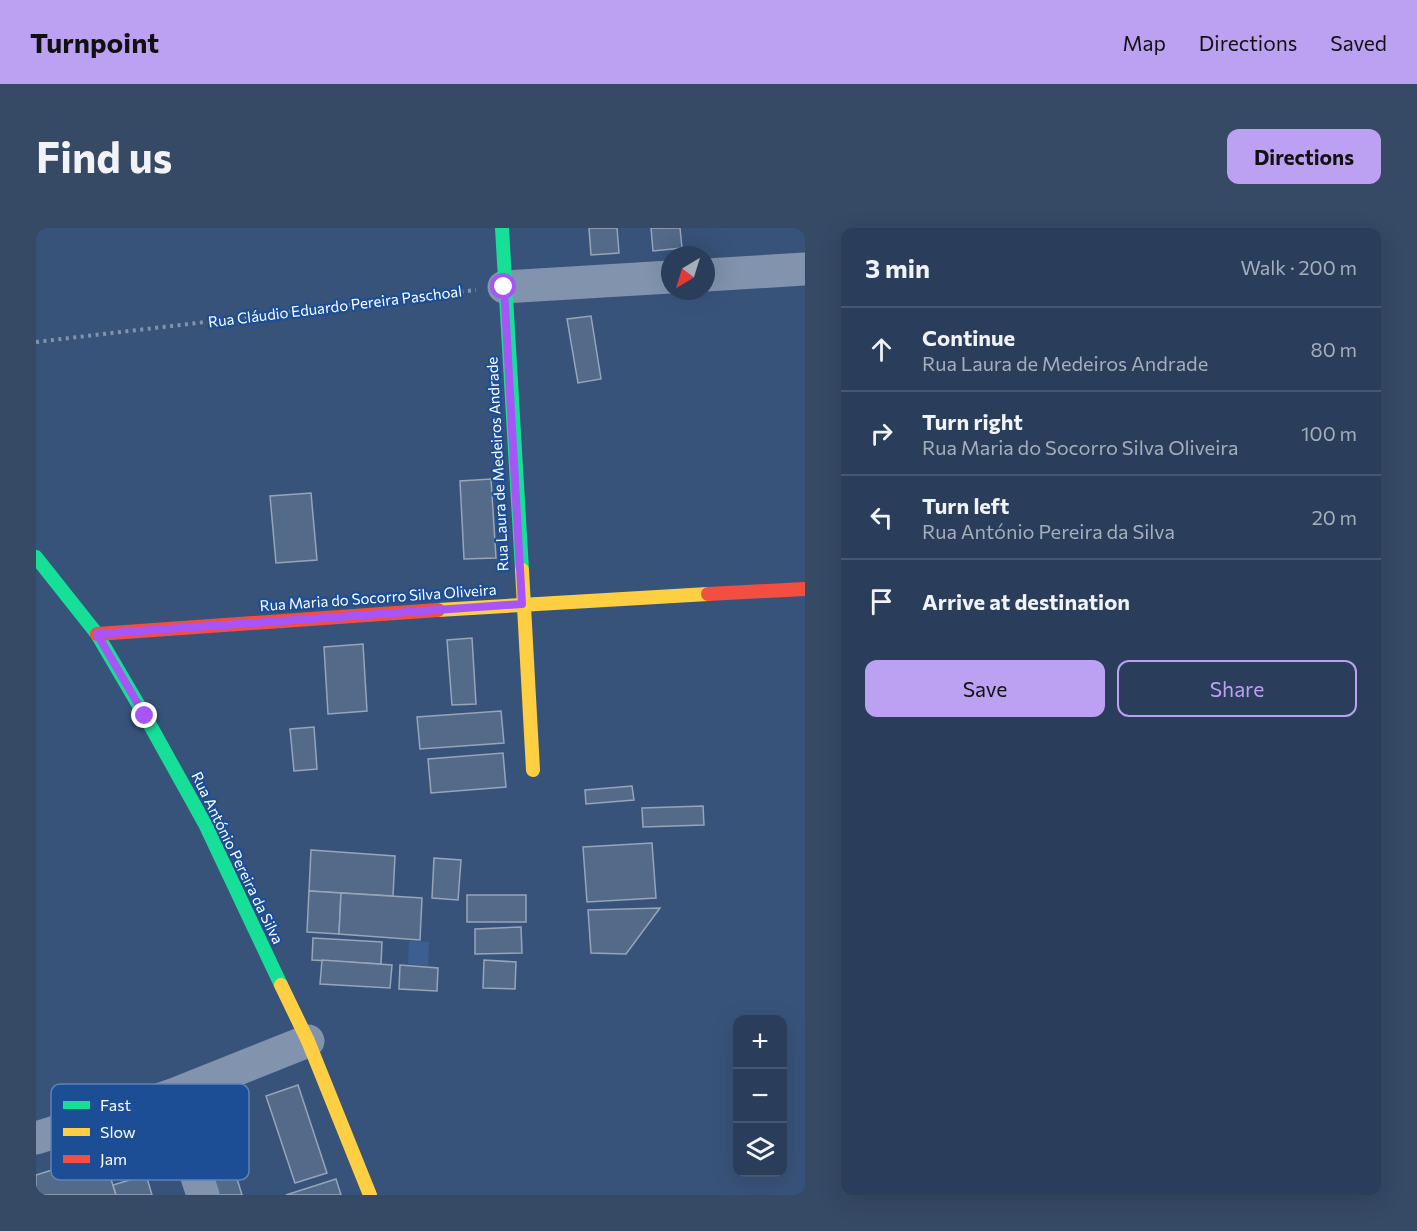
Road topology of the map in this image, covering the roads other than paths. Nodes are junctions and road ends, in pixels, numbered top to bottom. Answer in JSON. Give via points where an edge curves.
{"nodes":[{"id":1,"x":502,"y":228,"type":"edge"},
{"id":2,"x":805,"y":269,"type":"edge"},
{"id":3,"x":715,"y":274,"type":"edge"},
{"id":4,"x":661,"y":278,"type":"edge"},
{"id":5,"x":504,"y":287,"type":"junction"},
{"id":6,"x":36,"y":557,"type":"edge"},
{"id":7,"x":805,"y":589,"type":"edge"},
{"id":8,"x":522,"y":604,"type":"junction"},
{"id":9,"x":97,"y":634,"type":"junction"},
{"id":10,"x":533,"y":770,"type":"dead end"},
{"id":11,"x":308,"y":1041,"type":"junction"},
{"id":12,"x":200,"y":1084,"type":"edge"},
{"id":13,"x":51,"y":1133,"type":"edge"},
{"id":14,"x":36,"y":1138,"type":"edge"},
{"id":15,"x":198,"y":1180,"type":"edge"},
{"id":16,"x":203,"y":1195,"type":"edge"},
{"id":17,"x":370,"y":1195,"type":"edge"}],
"edges":[{"from":1,"to":5,"type":"street","name":"Rua Laura de Medeiros Andrade"},
{"from":2,"to":3,"type":"street"},
{"from":4,"to":5,"type":"street"},
{"from":5,"to":8,"type":"street","name":"Rua Laura de Medeiros Andrade"},
{"from":6,"to":9,"type":"street","name":"Rua António Pereira da Silva"},
{"from":7,"to":8,"type":"street","name":"Rua Maria do Socorro Silva Oliveira"},
{"from":8,"to":9,"type":"street","name":"Rua Maria do Socorro Silva Oliveira"},
{"from":8,"to":10,"type":"street","name":"Rua Laura de Medeiros Andrade"},
{"from":9,"to":11,"type":"street","name":"Rua António Pereira da Silva","via":[[205,825]]},
{"from":11,"to":12,"type":"street"},
{"from":11,"to":17,"type":"street","name":"Rua António Pereira da Silva"},
{"from":13,"to":14,"type":"street"},
{"from":15,"to":16,"type":"street"}]}
